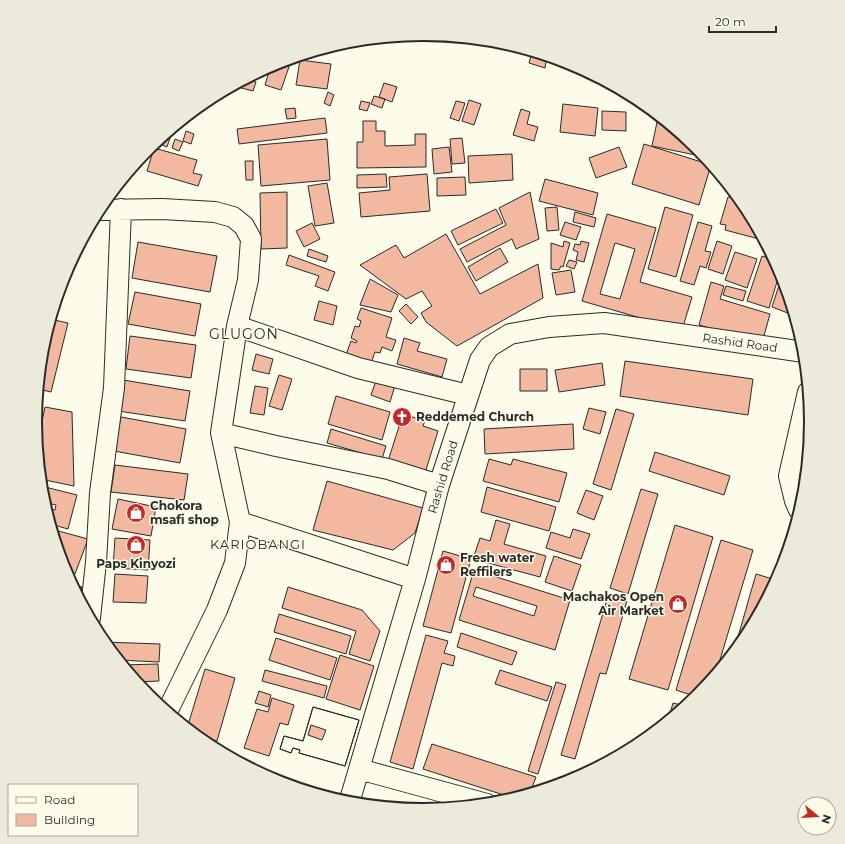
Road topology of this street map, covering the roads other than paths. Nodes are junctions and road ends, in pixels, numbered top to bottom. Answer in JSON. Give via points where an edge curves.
{"nodes":[{"id":1,"x":121,"y":209,"type":"junction"},
{"id":2,"x":106,"y":210,"type":"edge"},
{"id":3,"x":237,"y":326,"type":"junction"},
{"id":4,"x":796,"y":351,"type":"edge"},
{"id":5,"x":468,"y":395,"type":"junction"},
{"id":6,"x":804,"y":418,"type":"edge"},
{"id":7,"x":222,"y":433,"type":"junction"},
{"id":8,"x":439,"y":484,"type":"junction"},
{"id":9,"x":795,"y":501,"type":"edge"},
{"id":10,"x":240,"y":522,"type":"junction"},
{"id":11,"x":415,"y":579,"type":"junction"},
{"id":12,"x":91,"y":609,"type":"edge"},
{"id":13,"x":170,"y":707,"type":"edge"},
{"id":14,"x":359,"y":769,"type":"junction"},
{"id":15,"x":351,"y":796,"type":"edge"},
{"id":16,"x":472,"y":800,"type":"edge"}],
"edges":[{"from":1,"to":2,"type":"street"},
{"from":1,"to":3,"type":"street","via":[[215,212],[233,217],[244,226],[252,239],[248,280]]},
{"from":1,"to":12,"type":"street","via":[[114,388],[100,493]]},
{"from":3,"to":5,"type":"street","via":[[358,368]]},
{"from":3,"to":7,"type":"street"},
{"from":4,"to":5,"type":"street","name":"Rashid Road","via":[[604,323],[549,327],[510,334],[490,347],[480,360]]},
{"from":5,"to":8,"type":"street","name":"Rashid Road"},
{"from":6,"to":9,"type":"street","via":[[790,476]]},
{"from":7,"to":8,"type":"street","via":[[388,469]]},
{"from":7,"to":10,"type":"street"},
{"from":8,"to":11,"type":"street","name":"Rashid Road"},
{"from":10,"to":11,"type":"street"},
{"from":10,"to":13,"type":"street","via":[[235,563],[225,590]]},
{"from":11,"to":14,"type":"street","name":"Rashid Road"},
{"from":14,"to":15,"type":"street","name":"Rashid Road"},
{"from":14,"to":16,"type":"street"}]}
